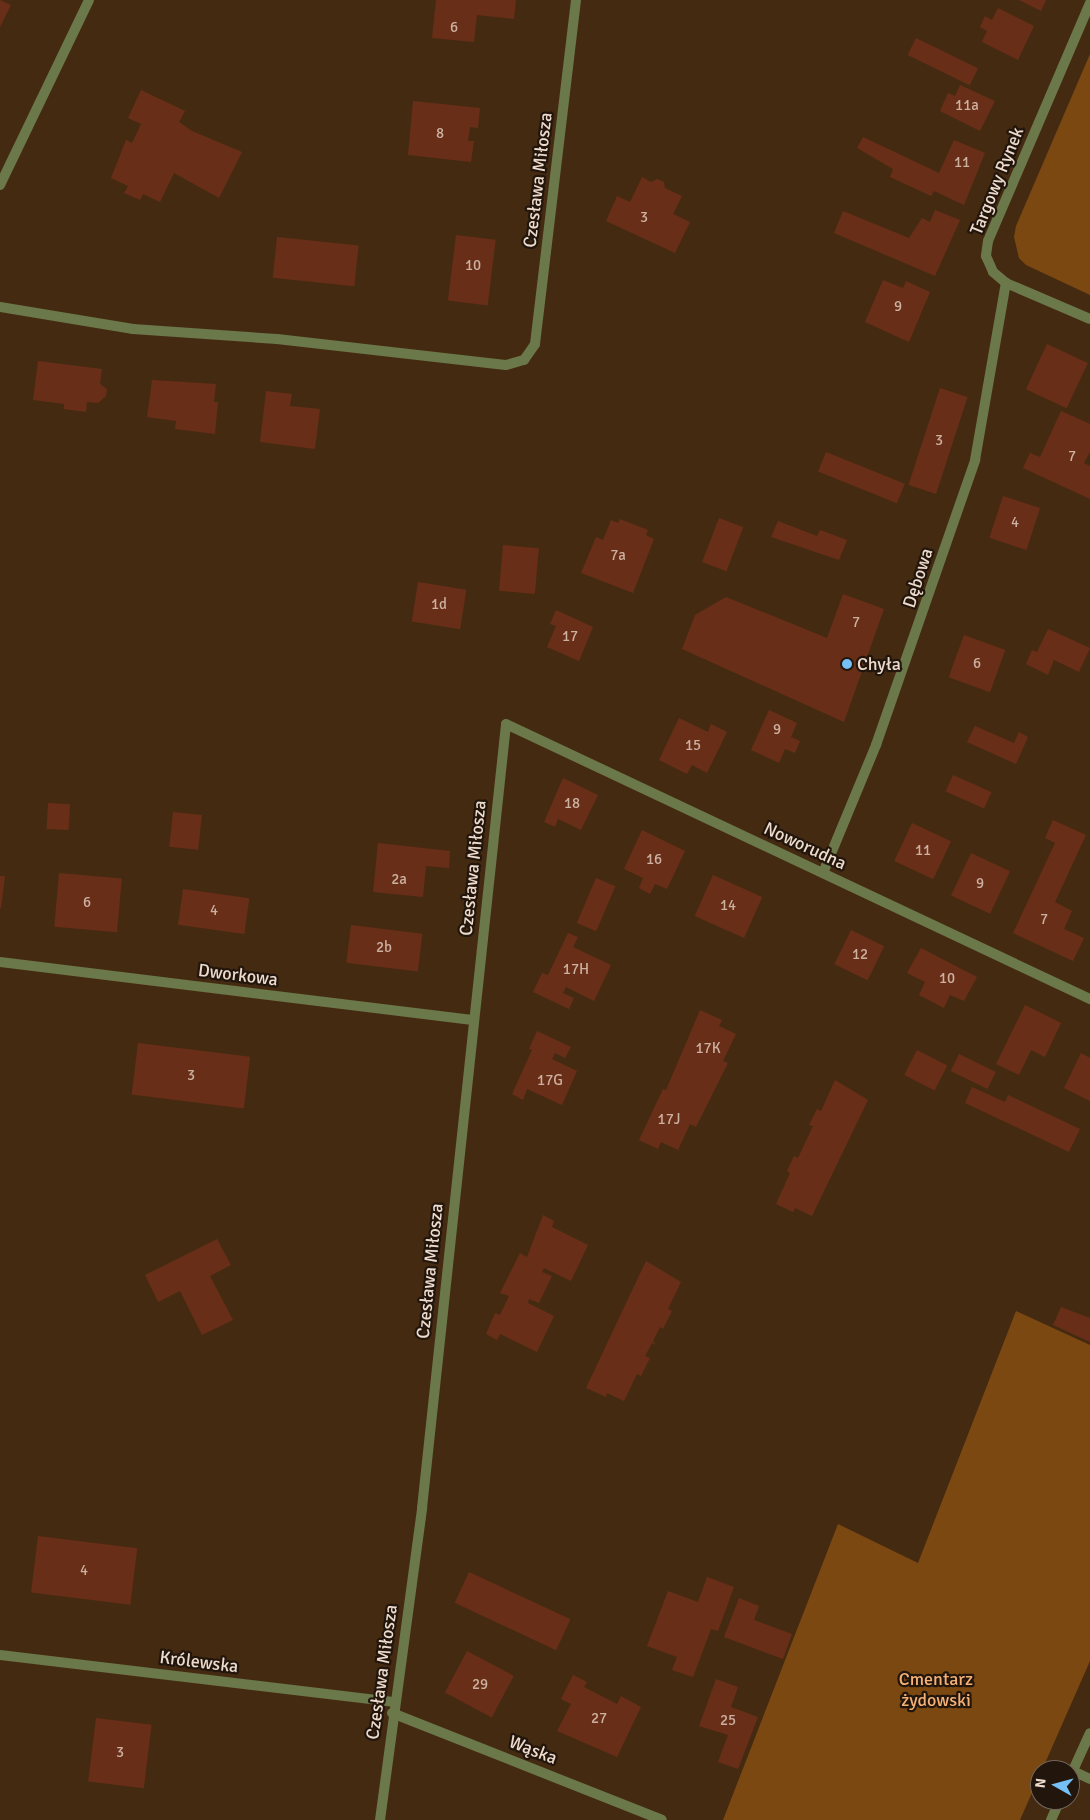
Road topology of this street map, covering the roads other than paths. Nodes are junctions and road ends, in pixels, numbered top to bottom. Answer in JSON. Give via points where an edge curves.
{"nodes":[{"id":1,"x":89,"y":0,"type":"edge"},
{"id":2,"x":576,"y":0,"type":"edge"},
{"id":3,"x":1090,"y":3,"type":"edge"},
{"id":4,"x":0,"y":185,"type":"edge"},
{"id":5,"x":1006,"y":283,"type":"junction"},
{"id":6,"x":0,"y":307,"type":"edge"},
{"id":7,"x":1090,"y":319,"type":"edge"},
{"id":8,"x":506,"y":724,"type":"joint"},
{"id":9,"x":824,"y":872,"type":"junction"},
{"id":10,"x":0,"y":962,"type":"edge"},
{"id":11,"x":1090,"y":999,"type":"edge"},
{"id":12,"x":472,"y":1020,"type":"junction"},
{"id":13,"x":0,"y":1655,"type":"edge"},
{"id":14,"x":393,"y":1707,"type":"junction"},
{"id":15,"x":1090,"y":1733,"type":"edge"},
{"id":16,"x":1077,"y":1760,"type":"edge"},
{"id":17,"x":380,"y":1820,"type":"edge"},
{"id":18,"x":662,"y":1820,"type":"edge"}],
"edges":[{"from":1,"to":4,"type":"street"},
{"from":2,"to":6,"type":"street","name":"Czesława Miłosza","via":[[535,344],[524,360],[506,365],[277,339],[133,329]]},
{"from":3,"to":5,"type":"street","name":"Targowy Rynek","via":[[988,241],[986,256],[993,272]]},
{"from":5,"to":7,"type":"street","name":"Targowy Rynek"},
{"from":5,"to":9,"type":"street","name":"Dębowa","via":[[975,460],[876,745]]},
{"from":8,"to":9,"type":"street","name":"Noworudna"},
{"from":8,"to":12,"type":"street","name":"Czesława Miłosza"},
{"from":9,"to":11,"type":"street","name":"Noworudna"},
{"from":10,"to":12,"type":"street","name":"Dworkowa"},
{"from":12,"to":14,"type":"street","name":"Czesława Miłosza","via":[[422,1508]]},
{"from":13,"to":14,"type":"street","name":"Królewska"},
{"from":14,"to":17,"type":"street","name":"Czesława Miłosza"},
{"from":14,"to":18,"type":"street","name":"Wąska"},
{"from":15,"to":16,"type":"street"}]}
